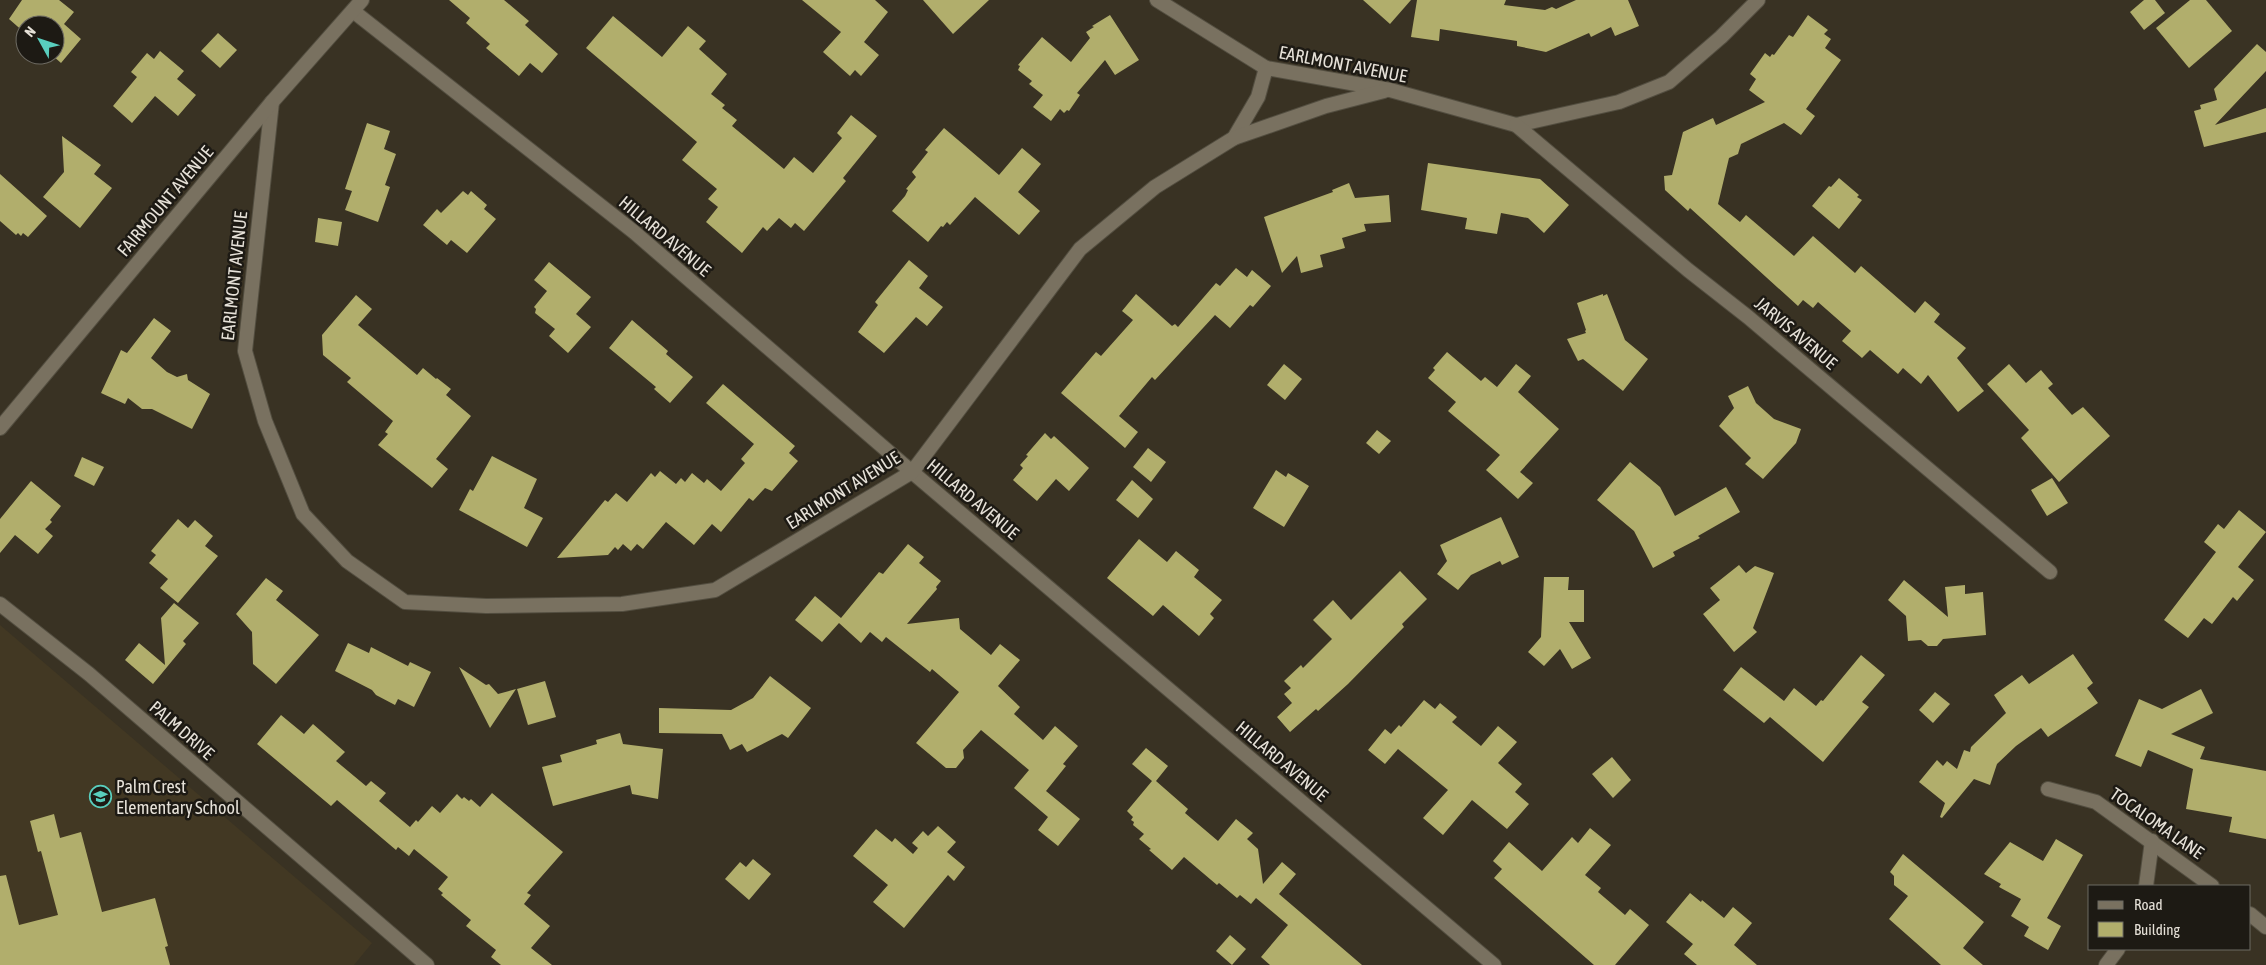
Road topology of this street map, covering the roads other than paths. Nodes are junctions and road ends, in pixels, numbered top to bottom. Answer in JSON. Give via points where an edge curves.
{"nodes":[{"id":1,"x":362,"y":0,"type":"edge"},
{"id":2,"x":1157,"y":0,"type":"edge"},
{"id":3,"x":1758,"y":0,"type":"edge"},
{"id":4,"x":353,"y":11,"type":"junction"},
{"id":5,"x":1266,"y":68,"type":"junction"},
{"id":6,"x":1390,"y":90,"type":"junction"},
{"id":7,"x":272,"y":102,"type":"junction"},
{"id":8,"x":1516,"y":125,"type":"junction"},
{"id":9,"x":1234,"y":138,"type":"junction"},
{"id":10,"x":0,"y":428,"type":"edge"},
{"id":11,"x":912,"y":472,"type":"junction"},
{"id":12,"x":2050,"y":572,"type":"dead end"},
{"id":13,"x":0,"y":604,"type":"edge"},
{"id":14,"x":2048,"y":789,"type":"dead end"},
{"id":15,"x":2152,"y":841,"type":"junction"},
{"id":16,"x":2146,"y":885,"type":"edge"},
{"id":17,"x":2211,"y":885,"type":"edge"},
{"id":18,"x":2251,"y":915,"type":"edge"},
{"id":19,"x":2266,"y":926,"type":"edge"},
{"id":20,"x":2117,"y":950,"type":"edge"},
{"id":21,"x":427,"y":965,"type":"edge"},
{"id":22,"x":1494,"y":965,"type":"edge"},
{"id":23,"x":2106,"y":965,"type":"edge"}],
"edges":[{"from":1,"to":4,"type":"street","name":"FAIRMOUNT AVENUE"},
{"from":2,"to":5,"type":"street"},
{"from":3,"to":8,"type":"street","name":"EARLMONT AVENUE","via":[[1669,82],[1619,102]]},
{"from":4,"to":7,"type":"street","name":"FAIRMOUNT AVENUE"},
{"from":4,"to":11,"type":"street","name":"HILLARD AVENUE","via":[[634,232]]},
{"from":5,"to":6,"type":"street","name":"EARLMONT AVENUE"},
{"from":5,"to":9,"type":"street","name":"EARLMONT AVENUE","via":[[1258,97]]},
{"from":6,"to":8,"type":"street","name":"EARLMONT AVENUE"},
{"from":6,"to":9,"type":"street","via":[[1326,106]]},
{"from":7,"to":10,"type":"street","name":"FAIRMOUNT AVENUE"},
{"from":7,"to":11,"type":"street","name":"EARLMONT AVENUE","via":[[245,352],[265,421],[303,514],[347,561],[405,602],[486,606],[622,604],[714,590]]},
{"from":8,"to":12,"type":"street","name":"JARVIS AVENUE"},
{"from":9,"to":11,"type":"street","name":"EARLMONT AVENUE","via":[[1155,187],[1080,249]]},
{"from":11,"to":22,"type":"street","name":"HILLARD AVENUE"},
{"from":13,"to":21,"type":"street","name":"PALM DRIVE","via":[[89,674]]},
{"from":14,"to":15,"type":"street","name":"TOCALOMA LANE","via":[[2096,802]]},
{"from":15,"to":16,"type":"street"},
{"from":15,"to":17,"type":"street","name":"TOCALOMA LANE"},
{"from":18,"to":19,"type":"street"},
{"from":20,"to":23,"type":"street"}]}
